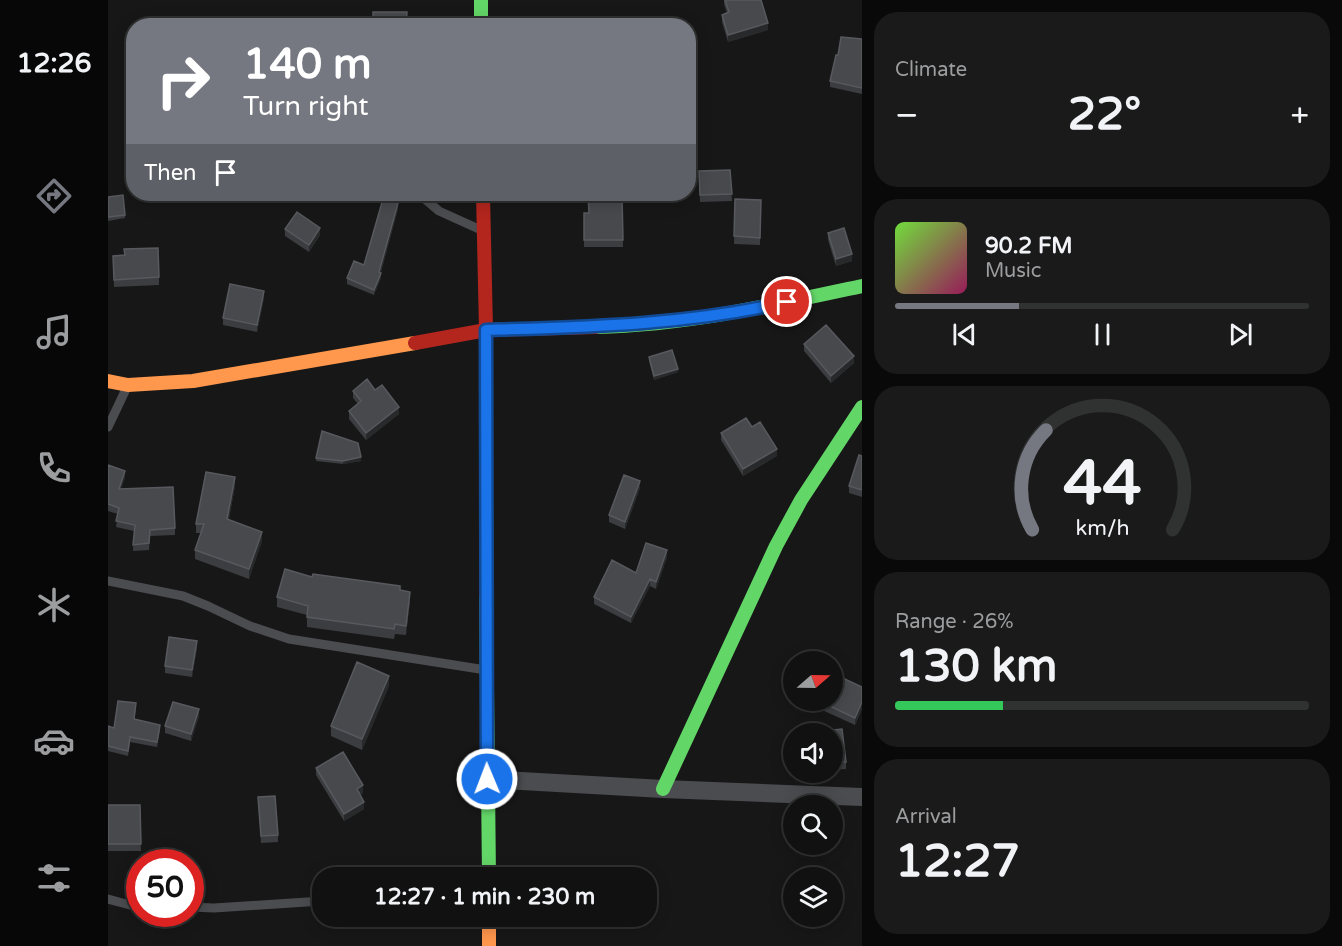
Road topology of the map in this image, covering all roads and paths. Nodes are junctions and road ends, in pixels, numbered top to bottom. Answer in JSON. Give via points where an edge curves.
{"nodes":[{"id":1,"x":481,"y":0,"type":"edge"},
{"id":2,"x":481,"y":18,"type":"edge"},
{"id":3,"x":427,"y":201,"type":"edge"},
{"id":4,"x":483,"y":201,"type":"edge"},
{"id":5,"x":483,"y":231,"type":"junction"},
{"id":6,"x":862,"y":286,"type":"edge"},
{"id":7,"x":486,"y":330,"type":"junction"},
{"id":8,"x":108,"y":381,"type":"edge"},
{"id":9,"x":128,"y":385,"type":"junction"},
{"id":10,"x":862,"y":407,"type":"edge"},
{"id":11,"x":108,"y":427,"type":"edge"},
{"id":12,"x":108,"y":580,"type":"edge"},
{"id":13,"x":486,"y":670,"type":"junction"},
{"id":14,"x":487,"y":779,"type":"junction"},
{"id":15,"x":663,"y":789,"type":"junction"},
{"id":16,"x":862,"y":797,"type":"edge"},
{"id":17,"x":489,"y":867,"type":"edge"},
{"id":18,"x":108,"y":899,"type":"edge"},
{"id":19,"x":312,"y":902,"type":"edge"},
{"id":20,"x":126,"y":904,"type":"edge"},
{"id":21,"x":204,"y":908,"type":"edge"},
{"id":22,"x":489,"y":927,"type":"edge"},
{"id":23,"x":489,"y":946,"type":"edge"}],
"edges":[{"from":1,"to":2,"type":"street"},
{"from":3,"to":5,"type":"lane"},
{"from":4,"to":5,"type":"street"},
{"from":5,"to":7,"type":"street"},
{"from":6,"to":7,"type":"street","via":[[697,319],[603,327]]},
{"from":7,"to":9,"type":"street","via":[[193,381]]},
{"from":7,"to":13,"type":"street"},
{"from":8,"to":9,"type":"street"},
{"from":9,"to":11,"type":"lane"},
{"from":10,"to":15,"type":"street","via":[[776,546]]},
{"from":12,"to":13,"type":"lane","via":[[183,596],[289,639]]},
{"from":13,"to":14,"type":"street"},
{"from":14,"to":15,"type":"street"},
{"from":14,"to":17,"type":"street"},
{"from":15,"to":16,"type":"street"},
{"from":18,"to":20,"type":"lane"},
{"from":19,"to":21,"type":"lane"},
{"from":22,"to":23,"type":"street"}]}
